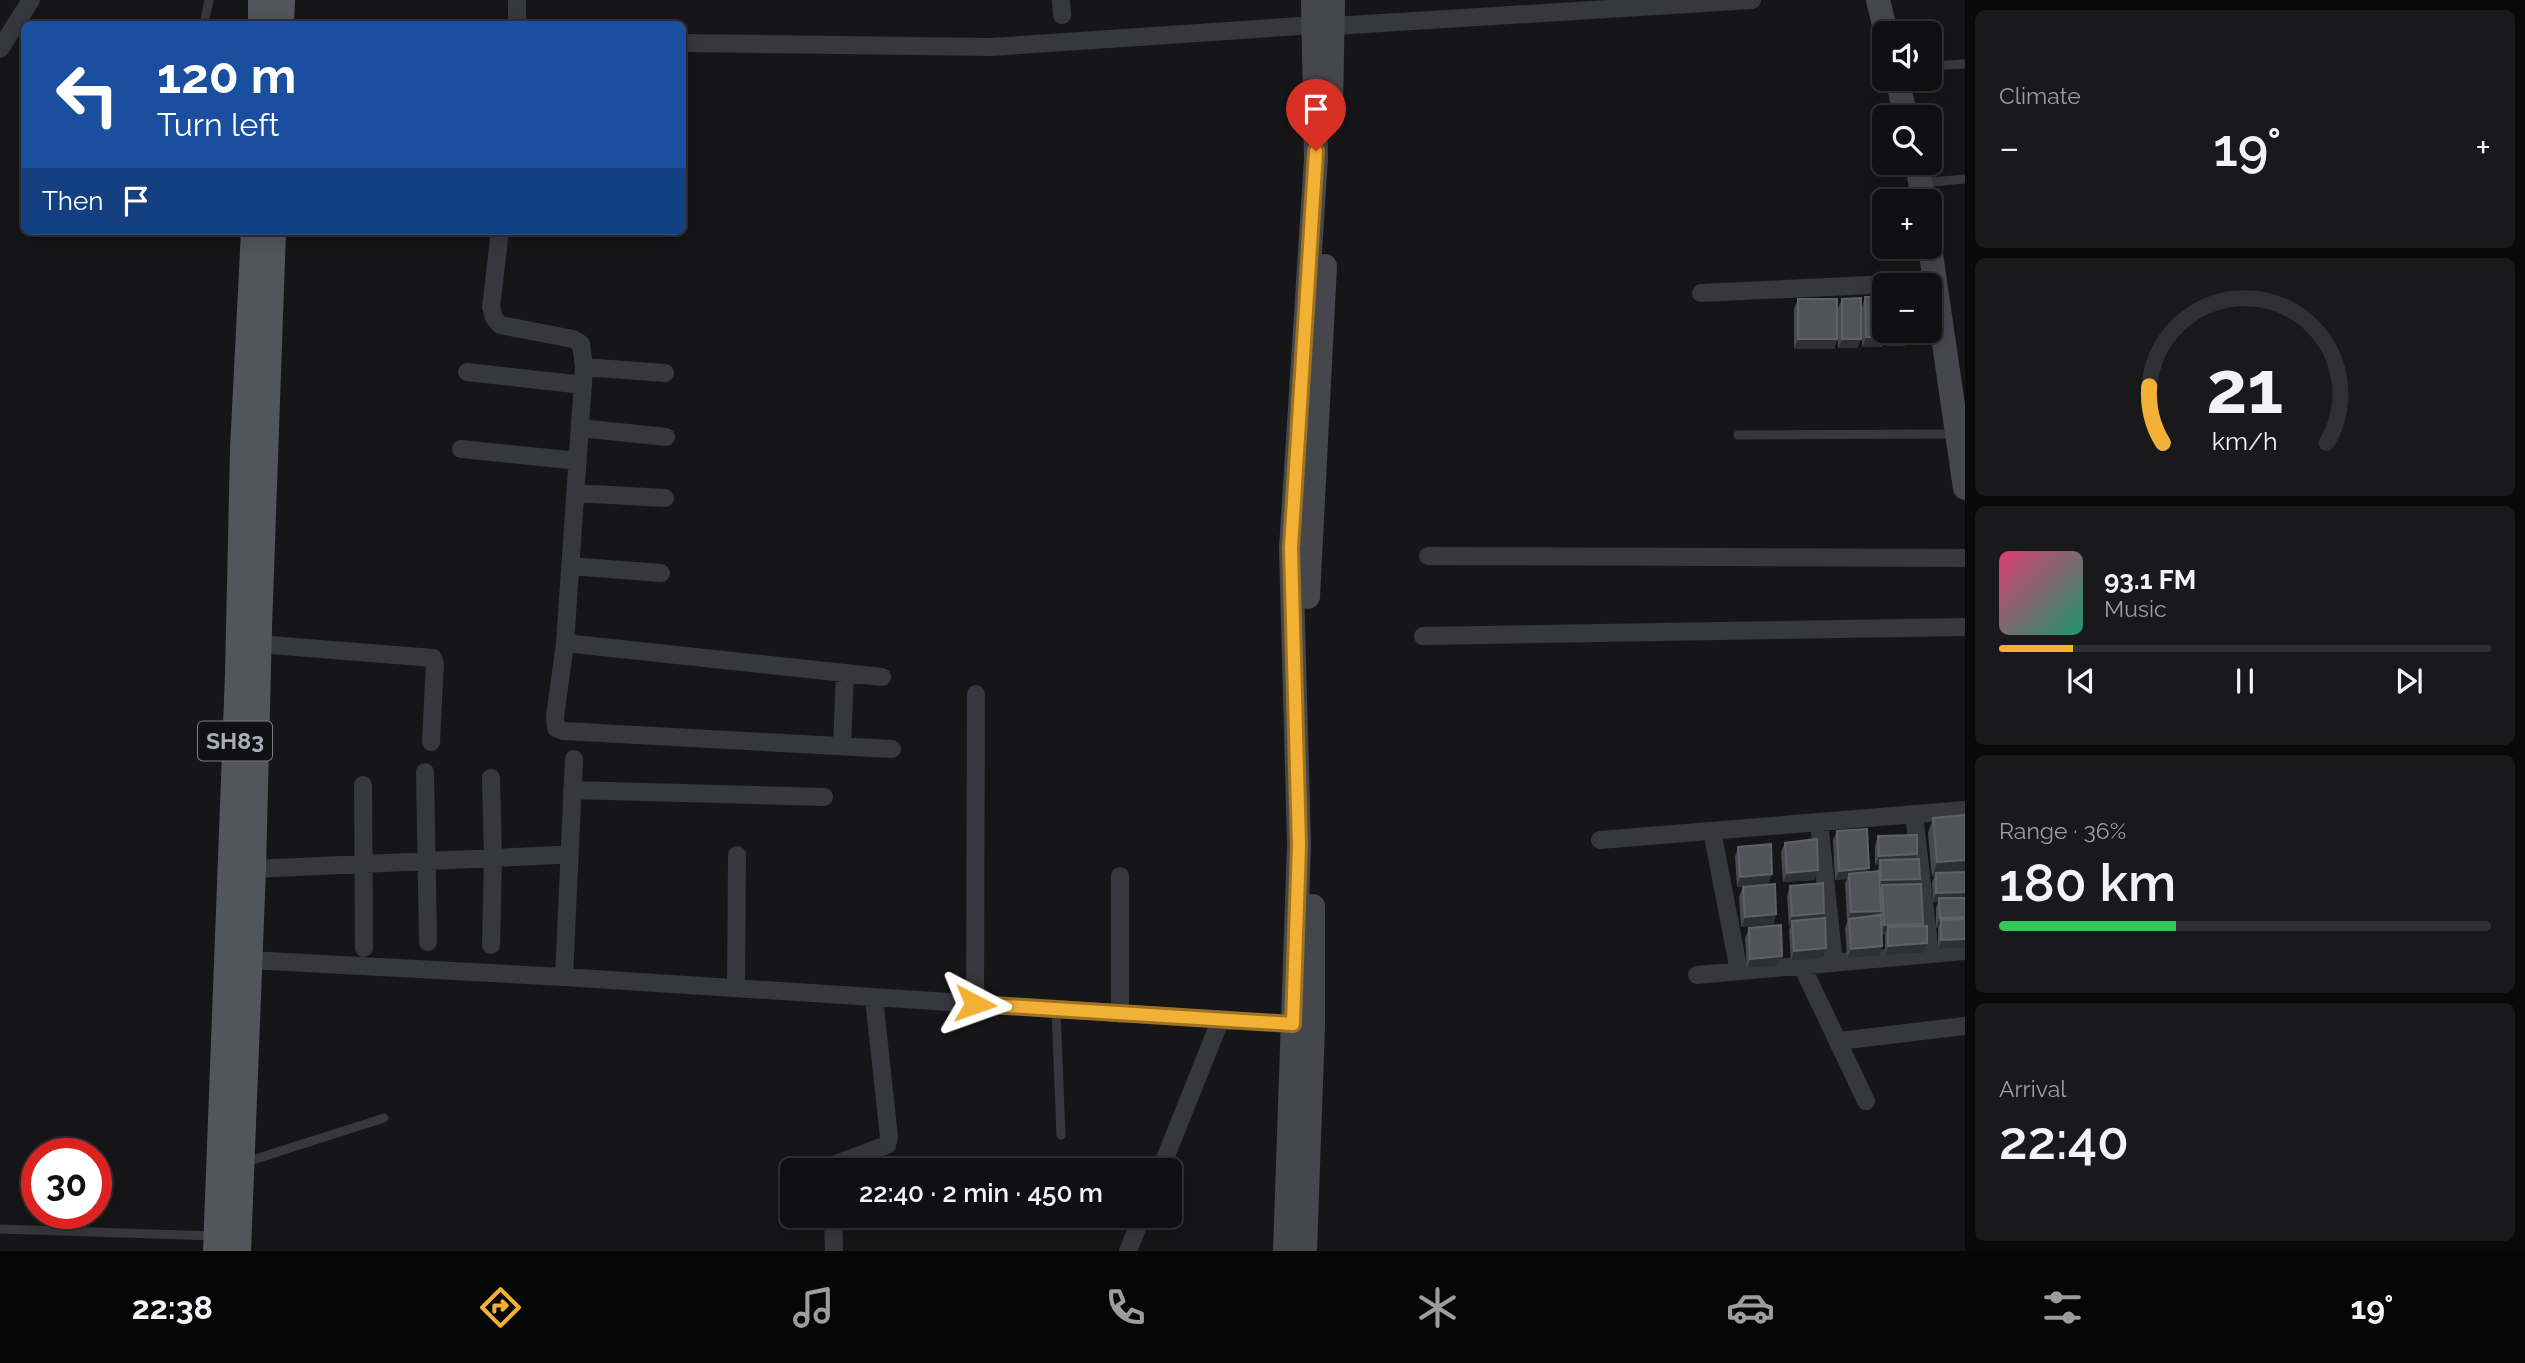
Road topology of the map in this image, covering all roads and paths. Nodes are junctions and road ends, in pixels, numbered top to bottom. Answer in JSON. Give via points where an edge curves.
{"nodes":[{"id":1,"x":31,"y":0,"type":"edge"},
{"id":2,"x":209,"y":0,"type":"edge"},
{"id":3,"x":261,"y":0,"type":"edge"},
{"id":4,"x":282,"y":0,"type":"edge"},
{"id":5,"x":517,"y":0,"type":"edge"},
{"id":6,"x":1313,"y":0,"type":"edge"},
{"id":7,"x":1333,"y":0,"type":"edge"},
{"id":8,"x":1752,"y":0,"type":"edge"},
{"id":9,"x":1878,"y":0,"type":"edge"},
{"id":10,"x":8,"y":21,"type":"edge"},
{"id":11,"x":205,"y":21,"type":"edge"},
{"id":12,"x":261,"y":21,"type":"edge"},
{"id":13,"x":281,"y":21,"type":"edge"},
{"id":14,"x":517,"y":21,"type":"edge"},
{"id":15,"x":1883,"y":21,"type":"edge"},
{"id":16,"x":1325,"y":26,"type":"junction"},
{"id":17,"x":686,"y":43,"type":"edge"},
{"id":18,"x":0,"y":49,"type":"edge"},
{"id":19,"x":1965,"y":64,"type":"edge"},
{"id":20,"x":1942,"y":65,"type":"edge"},
{"id":21,"x":1965,"y":179,"type":"edge"},
{"id":22,"x":1920,"y":182,"type":"edge"},
{"id":23,"x":254,"y":235,"type":"edge"},
{"id":24,"x":273,"y":235,"type":"edge"},
{"id":25,"x":500,"y":235,"type":"edge"},
{"id":26,"x":1872,"y":285,"type":"edge"},
{"id":27,"x":1701,"y":293,"type":"dead end"},
{"id":28,"x":1942,"y":330,"type":"edge"},
{"id":29,"x":467,"y":372,"type":"dead end"},
{"id":30,"x":666,"y":373,"type":"dead end"},
{"id":31,"x":584,"y":376,"type":"junction"},
{"id":32,"x":580,"y":428,"type":"junction"},
{"id":33,"x":1957,"y":434,"type":"junction"},
{"id":34,"x":1738,"y":435,"type":"dead end"},
{"id":35,"x":666,"y":437,"type":"dead end"},
{"id":36,"x":461,"y":449,"type":"dead end"},
{"id":37,"x":578,"y":461,"type":"junction"},
{"id":38,"x":1965,"y":488,"type":"edge"},
{"id":39,"x":575,"y":493,"type":"junction"},
{"id":40,"x":665,"y":498,"type":"dead end"},
{"id":41,"x":1428,"y":556,"type":"dead end"},
{"id":42,"x":1965,"y":558,"type":"edge"},
{"id":43,"x":570,"y":566,"type":"junction"},
{"id":44,"x":661,"y":573,"type":"dead end"},
{"id":45,"x":1965,"y":627,"type":"edge"},
{"id":46,"x":1423,"y":636,"type":"dead end"},
{"id":47,"x":565,"y":643,"type":"junction"},
{"id":48,"x":258,"y":644,"type":"junction"},
{"id":49,"x":845,"y":673,"type":"junction"},
{"id":50,"x":882,"y":677,"type":"dead end"},
{"id":51,"x":976,"y":694,"type":"dead end"},
{"id":52,"x":431,"y":742,"type":"dead end"},
{"id":53,"x":842,"y":746,"type":"junction"},
{"id":54,"x":892,"y":749,"type":"dead end"},
{"id":55,"x":574,"y":760,"type":"dead end"},
{"id":56,"x":425,"y":772,"type":"dead end"},
{"id":57,"x":491,"y":778,"type":"dead end"},
{"id":58,"x":363,"y":785,"type":"dead end"},
{"id":59,"x":572,"y":790,"type":"junction"},
{"id":60,"x":824,"y":797,"type":"dead end"},
{"id":61,"x":1965,"y":810,"type":"edge"},
{"id":62,"x":1914,"y":814,"type":"junction"},
{"id":63,"x":1819,"y":822,"type":"junction"},
{"id":64,"x":1712,"y":831,"type":"junction"},
{"id":65,"x":1600,"y":840,"type":"dead end"},
{"id":66,"x":557,"y":855,"type":"dead end"},
{"id":67,"x":737,"y":855,"type":"dead end"},
{"id":68,"x":493,"y":858,"type":"junction"},
{"id":69,"x":426,"y":861,"type":"junction"},
{"id":70,"x":363,"y":864,"type":"junction"},
{"id":71,"x":253,"y":869,"type":"junction"},
{"id":72,"x":1120,"y":876,"type":"dead end"},
{"id":73,"x":428,"y":942,"type":"dead end"},
{"id":74,"x":491,"y":945,"type":"dead end"},
{"id":75,"x":364,"y":948,"type":"dead end"},
{"id":76,"x":1965,"y":951,"type":"edge"},
{"id":77,"x":1930,"y":954,"type":"junction"},
{"id":78,"x":249,"y":960,"type":"junction"},
{"id":79,"x":1834,"y":963,"type":"junction"},
{"id":80,"x":1802,"y":965,"type":"junction"},
{"id":81,"x":1739,"y":971,"type":"junction"},
{"id":82,"x":1697,"y":975,"type":"dead end"},
{"id":83,"x":564,"y":977,"type":"junction"},
{"id":84,"x":736,"y":989,"type":"junction"},
{"id":85,"x":874,"y":998,"type":"junction"},
{"id":86,"x":975,"y":1004,"type":"junction"},
{"id":87,"x":1055,"y":1010,"type":"junction"},
{"id":88,"x":1121,"y":1014,"type":"junction"},
{"id":89,"x":1220,"y":1021,"type":"junction"},
{"id":90,"x":1303,"y":1025,"type":"junction"},
{"id":91,"x":1965,"y":1026,"type":"edge"},
{"id":92,"x":1839,"y":1041,"type":"junction"},
{"id":93,"x":1866,"y":1101,"type":"dead end"},
{"id":94,"x":384,"y":1118,"type":"dead end"},
{"id":95,"x":1060,"y":1135,"type":"dead end"},
{"id":96,"x":852,"y":1158,"type":"edge"},
{"id":97,"x":1165,"y":1158,"type":"edge"},
{"id":98,"x":241,"y":1164,"type":"junction"},
{"id":99,"x":833,"y":1228,"type":"edge"},
{"id":100,"x":1137,"y":1228,"type":"edge"},
{"id":101,"x":0,"y":1229,"type":"edge"},
{"id":102,"x":223,"y":1246,"type":"edge"},
{"id":103,"x":834,"y":1251,"type":"edge"},
{"id":104,"x":1128,"y":1251,"type":"edge"},
{"id":105,"x":1284,"y":1251,"type":"edge"},
{"id":106,"x":1305,"y":1251,"type":"edge"}],
"edges":[{"from":1,"to":10,"type":"street"},
{"from":2,"to":11,"type":"lane"},
{"from":3,"to":12,"type":"main road"},
{"from":4,"to":13,"type":"main road"},
{"from":5,"to":14,"type":"street"},
{"from":6,"to":16,"type":"street"},
{"from":7,"to":16,"type":"street"},
{"from":8,"to":16,"type":"street"},
{"from":9,"to":15,"type":"street"},
{"from":10,"to":18,"type":"street"},
{"from":16,"to":17,"type":"street","via":[[992,47]]},
{"from":16,"to":90,"type":"street","via":[[1322,333],[1307,575],[1314,918]]},
{"from":19,"to":20,"type":"lane"},
{"from":21,"to":22,"type":"lane"},
{"from":23,"to":102,"type":"main road","number":"SH83","via":[[243,449]]},
{"from":24,"to":48,"type":"main road","number":"SH83"},
{"from":25,"to":31,"type":"street","via":[[491,307],[494,318],[500,325],[581,344]]},
{"from":26,"to":27,"type":"street"},
{"from":28,"to":33,"type":"street"},
{"from":29,"to":31,"type":"street"},
{"from":30,"to":31,"type":"street"},
{"from":31,"to":32,"type":"street"},
{"from":32,"to":35,"type":"street"},
{"from":32,"to":37,"type":"street"},
{"from":33,"to":34,"type":"lane"},
{"from":33,"to":38,"type":"street"},
{"from":36,"to":37,"type":"street"},
{"from":37,"to":39,"type":"street"},
{"from":39,"to":40,"type":"street"},
{"from":39,"to":43,"type":"street"},
{"from":41,"to":42,"type":"street"},
{"from":43,"to":44,"type":"street"},
{"from":43,"to":47,"type":"street"},
{"from":45,"to":46,"type":"street"},
{"from":47,"to":49,"type":"street"},
{"from":47,"to":53,"type":"street","via":[[555,717],[556,727],[564,731]]},
{"from":48,"to":52,"type":"street","via":[[433,658]]},
{"from":48,"to":71,"type":"main road","number":"SH83"},
{"from":49,"to":50,"type":"street"},
{"from":49,"to":53,"type":"street"},
{"from":51,"to":86,"type":"street"},
{"from":53,"to":54,"type":"street"},
{"from":55,"to":59,"type":"street"},
{"from":56,"to":69,"type":"street"},
{"from":57,"to":68,"type":"street"},
{"from":58,"to":70,"type":"street"},
{"from":59,"to":60,"type":"street"},
{"from":59,"to":83,"type":"street"},
{"from":61,"to":62,"type":"street"},
{"from":62,"to":63,"type":"street"},
{"from":62,"to":77,"type":"street"},
{"from":63,"to":64,"type":"street"},
{"from":63,"to":79,"type":"street"},
{"from":64,"to":65,"type":"street"},
{"from":64,"to":81,"type":"street"},
{"from":66,"to":68,"type":"street"},
{"from":67,"to":84,"type":"street"},
{"from":68,"to":69,"type":"street"},
{"from":68,"to":74,"type":"street"},
{"from":69,"to":70,"type":"street"},
{"from":69,"to":73,"type":"street"},
{"from":70,"to":71,"type":"street"},
{"from":70,"to":75,"type":"street"},
{"from":71,"to":78,"type":"main road","number":"SH83"},
{"from":72,"to":88,"type":"street"},
{"from":76,"to":77,"type":"street"},
{"from":77,"to":79,"type":"street"},
{"from":78,"to":83,"type":"street"},
{"from":78,"to":98,"type":"main road","number":"SH83"},
{"from":79,"to":80,"type":"street"},
{"from":80,"to":81,"type":"street"},
{"from":80,"to":92,"type":"street"},
{"from":81,"to":82,"type":"street"},
{"from":83,"to":84,"type":"street"},
{"from":84,"to":85,"type":"street"},
{"from":85,"to":86,"type":"street"},
{"from":85,"to":96,"type":"street","via":[[889,1137],[887,1145]]},
{"from":86,"to":87,"type":"street"},
{"from":87,"to":88,"type":"street"},
{"from":87,"to":95,"type":"lane"},
{"from":88,"to":89,"type":"street"},
{"from":89,"to":90,"type":"street"},
{"from":89,"to":97,"type":"street"},
{"from":90,"to":105,"type":"street"},
{"from":90,"to":106,"type":"street"},
{"from":91,"to":92,"type":"street"},
{"from":92,"to":93,"type":"street"},
{"from":94,"to":98,"type":"lane"},
{"from":98,"to":102,"type":"main road","number":"SH83"},
{"from":99,"to":103,"type":"street"},
{"from":100,"to":104,"type":"street"},
{"from":101,"to":102,"type":"lane"}]}
